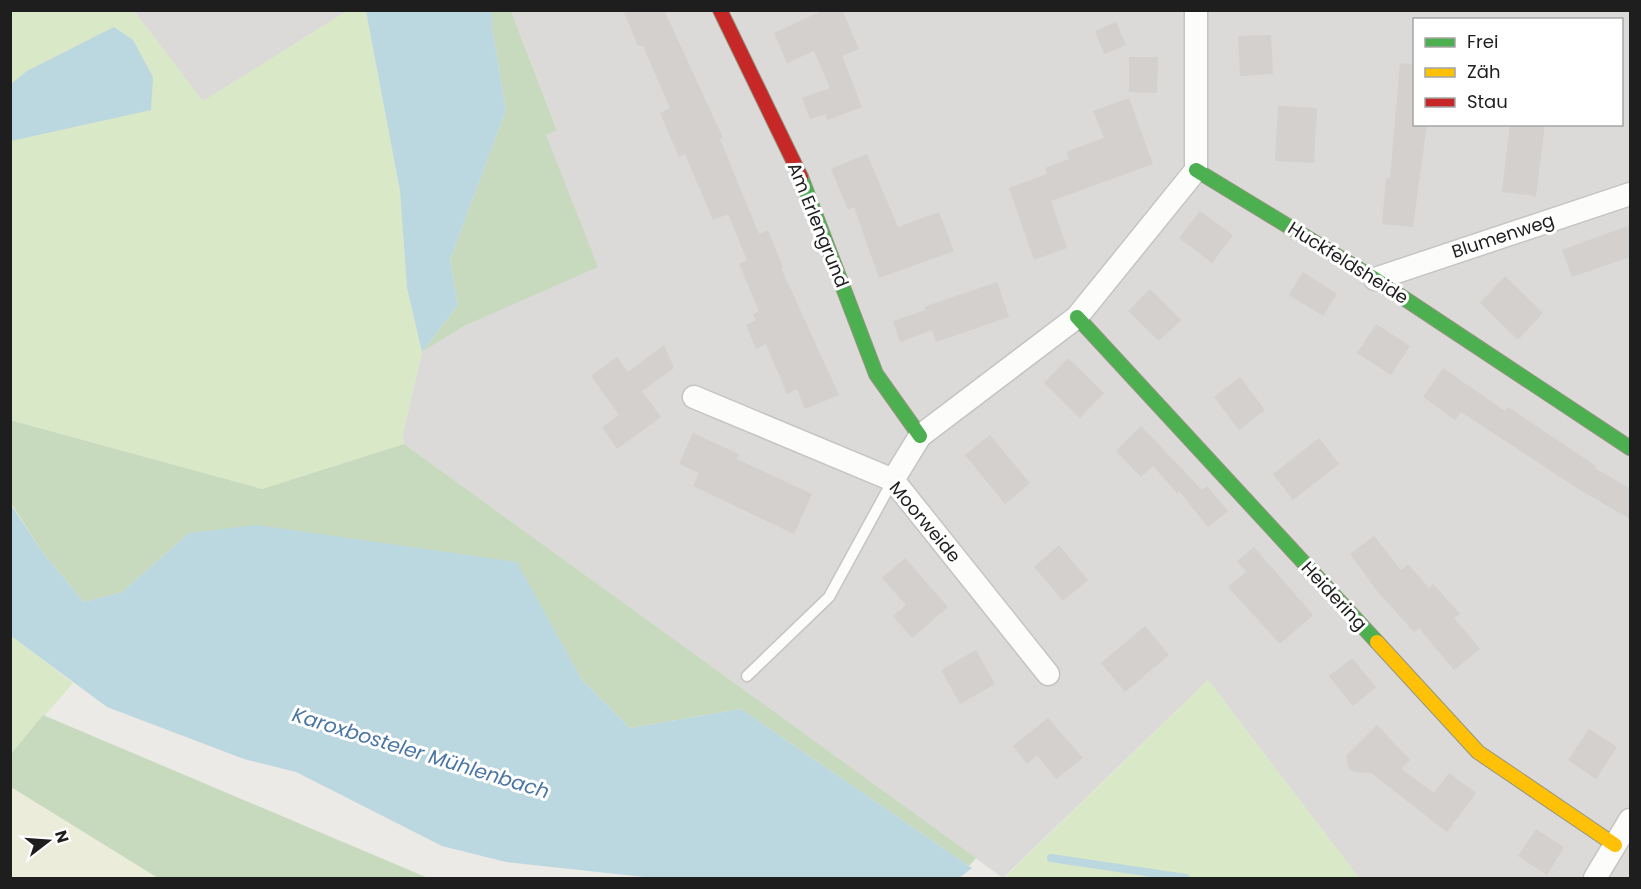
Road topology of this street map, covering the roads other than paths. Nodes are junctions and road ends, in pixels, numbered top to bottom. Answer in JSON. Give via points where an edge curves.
{"nodes":[{"id":1,"x":720,"y":10,"type":"edge"},
{"id":2,"x":1196,"y":10,"type":"edge"},
{"id":3,"x":1196,"y":170,"type":"junction"},
{"id":4,"x":1630,"y":194,"type":"edge"},
{"id":5,"x":1375,"y":279,"type":"junction"},
{"id":6,"x":1077,"y":317,"type":"junction"},
{"id":7,"x":694,"y":397,"type":"dead end"},
{"id":8,"x":920,"y":436,"type":"junction"},
{"id":9,"x":1630,"y":447,"type":"edge"},
{"id":10,"x":893,"y":480,"type":"junction"},
{"id":11,"x":1048,"y":674,"type":"dead end"},
{"id":12,"x":747,"y":676,"type":"dead end"},
{"id":13,"x":1630,"y":820,"type":"edge"},
{"id":14,"x":1615,"y":845,"type":"junction"},
{"id":15,"x":1595,"y":879,"type":"edge"}],
"edges":[{"from":1,"to":8,"type":"street","name":"Am Erlengrund","via":[[801,177],[876,374]]},
{"from":2,"to":3,"type":"street"},
{"from":3,"to":5,"type":"street","name":"Huckfeldsheide"},
{"from":3,"to":6,"type":"street"},
{"from":4,"to":5,"type":"street","name":"Blumenweg"},
{"from":5,"to":9,"type":"street","name":"Huckfeldsheide"},
{"from":6,"to":8,"type":"street"},
{"from":6,"to":14,"type":"street","name":"Heidering","via":[[1478,752]]},
{"from":7,"to":10,"type":"street","name":"Moorweide"},
{"from":8,"to":10,"type":"street"},
{"from":10,"to":11,"type":"street","name":"Moorweide"},
{"from":10,"to":12,"type":"lane","via":[[829,597]]},
{"from":13,"to":14,"type":"street"},
{"from":14,"to":15,"type":"street"}]}
